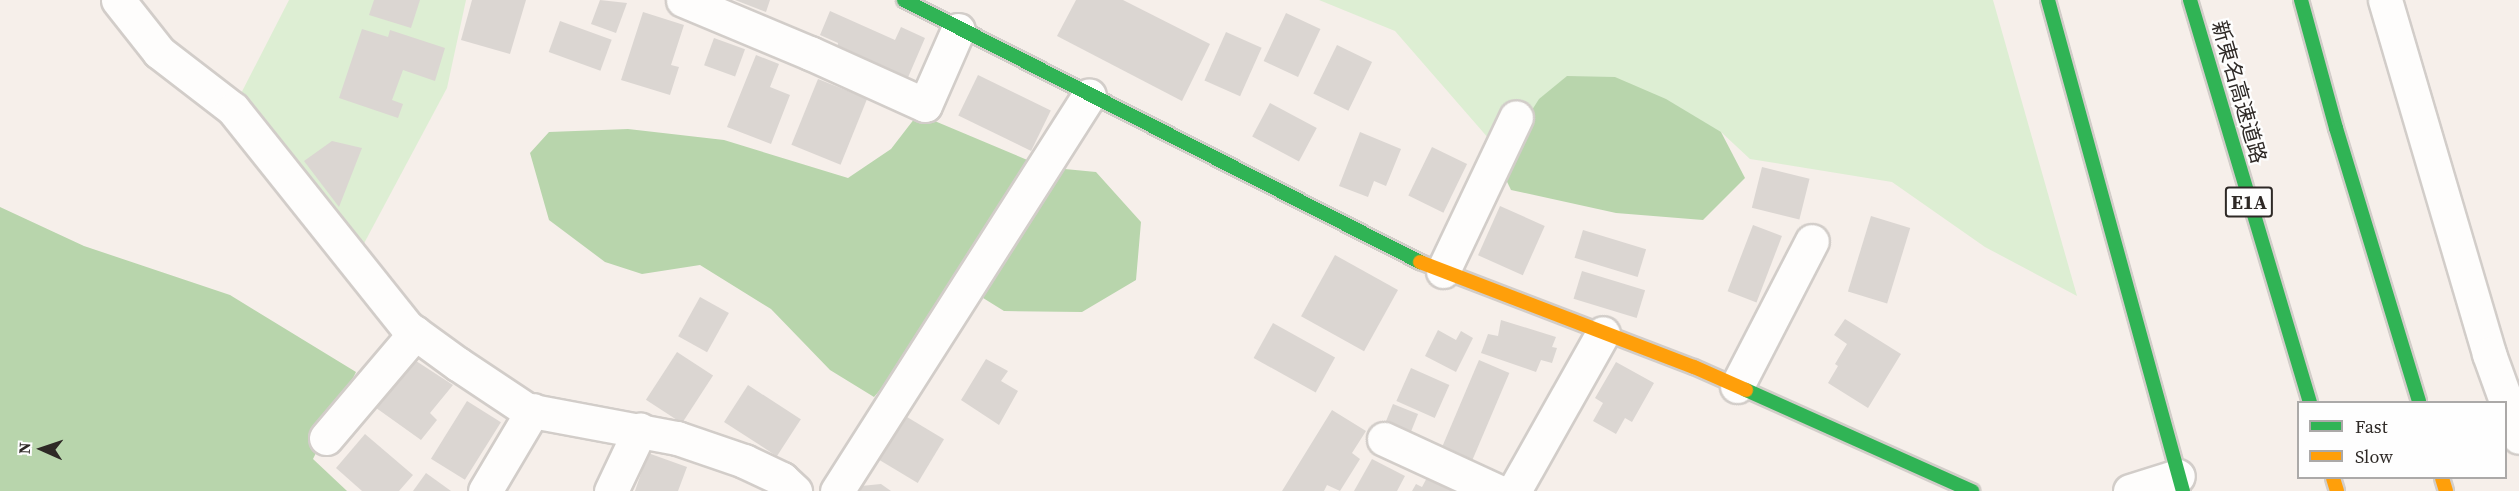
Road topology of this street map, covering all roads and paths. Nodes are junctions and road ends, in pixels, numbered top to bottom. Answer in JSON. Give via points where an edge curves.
{"nodes":[{"id":1,"x":118,"y":0,"type":"edge"},
{"id":2,"x":683,"y":0,"type":"edge"},
{"id":3,"x":904,"y":0,"type":"edge"},
{"id":4,"x":2048,"y":0,"type":"edge"},
{"id":5,"x":2190,"y":0,"type":"edge"},
{"id":6,"x":2301,"y":0,"type":"edge"},
{"id":7,"x":2385,"y":0,"type":"edge"},
{"id":8,"x":958,"y":30,"type":"junction"},
{"id":9,"x":1089,"y":96,"type":"junction"},
{"id":10,"x":1516,"y":117,"type":"dead end"},
{"id":11,"x":1812,"y":241,"type":"dead end"},
{"id":12,"x":1443,"y":271,"type":"junction"},
{"id":13,"x":415,"y":333,"type":"junction"},
{"id":14,"x":1603,"y":333,"type":"junction"},
{"id":15,"x":1737,"y":386,"type":"junction"},
{"id":16,"x":2310,"y":401,"type":"edge"},
{"id":17,"x":2419,"y":401,"type":"edge"},
{"id":18,"x":2506,"y":401,"type":"edge"},
{"id":19,"x":2507,"y":405,"type":"edge"},
{"id":20,"x":532,"y":410,"type":"junction"},
{"id":21,"x":640,"y":430,"type":"junction"},
{"id":22,"x":2519,"y":437,"type":"edge"},
{"id":23,"x":326,"y":438,"type":"dead end"},
{"id":24,"x":1384,"y":439,"type":"dead end"},
{"id":25,"x":2181,"y":483,"type":"edge"},
{"id":26,"x":1954,"y":488,"type":"edge"},
{"id":27,"x":485,"y":491,"type":"edge"},
{"id":28,"x":611,"y":491,"type":"edge"},
{"id":29,"x":795,"y":491,"type":"edge"},
{"id":30,"x":837,"y":491,"type":"edge"},
{"id":31,"x":1497,"y":491,"type":"edge"},
{"id":32,"x":1514,"y":491,"type":"edge"},
{"id":33,"x":2130,"y":491,"type":"edge"}],
"edges":[{"from":1,"to":13,"type":"street","via":[[159,52],[233,109]]},
{"from":2,"to":8,"type":"street","via":[[925,105]]},
{"from":3,"to":8,"type":"main road"},
{"from":4,"to":25,"type":"main road"},
{"from":5,"to":16,"type":"main road","name":"新東名高速道路","number":"E1A"},
{"from":6,"to":17,"type":"main road"},
{"from":7,"to":18,"type":"street","via":[[2488,354]]},
{"from":8,"to":9,"type":"main road"},
{"from":9,"to":12,"type":"main road"},
{"from":9,"to":30,"type":"street"},
{"from":10,"to":12,"type":"street"},
{"from":11,"to":15,"type":"street"},
{"from":12,"to":14,"type":"main road"},
{"from":13,"to":20,"type":"street"},
{"from":13,"to":23,"type":"street"},
{"from":14,"to":15,"type":"main road"},
{"from":14,"to":32,"type":"street"},
{"from":15,"to":26,"type":"main road"},
{"from":19,"to":22,"type":"street"},
{"from":20,"to":21,"type":"street"},
{"from":20,"to":27,"type":"street"},
{"from":21,"to":28,"type":"street"},
{"from":21,"to":29,"type":"street","via":[[744,461],[782,479]]},
{"from":24,"to":31,"type":"street"},
{"from":25,"to":33,"type":"street"}]}
